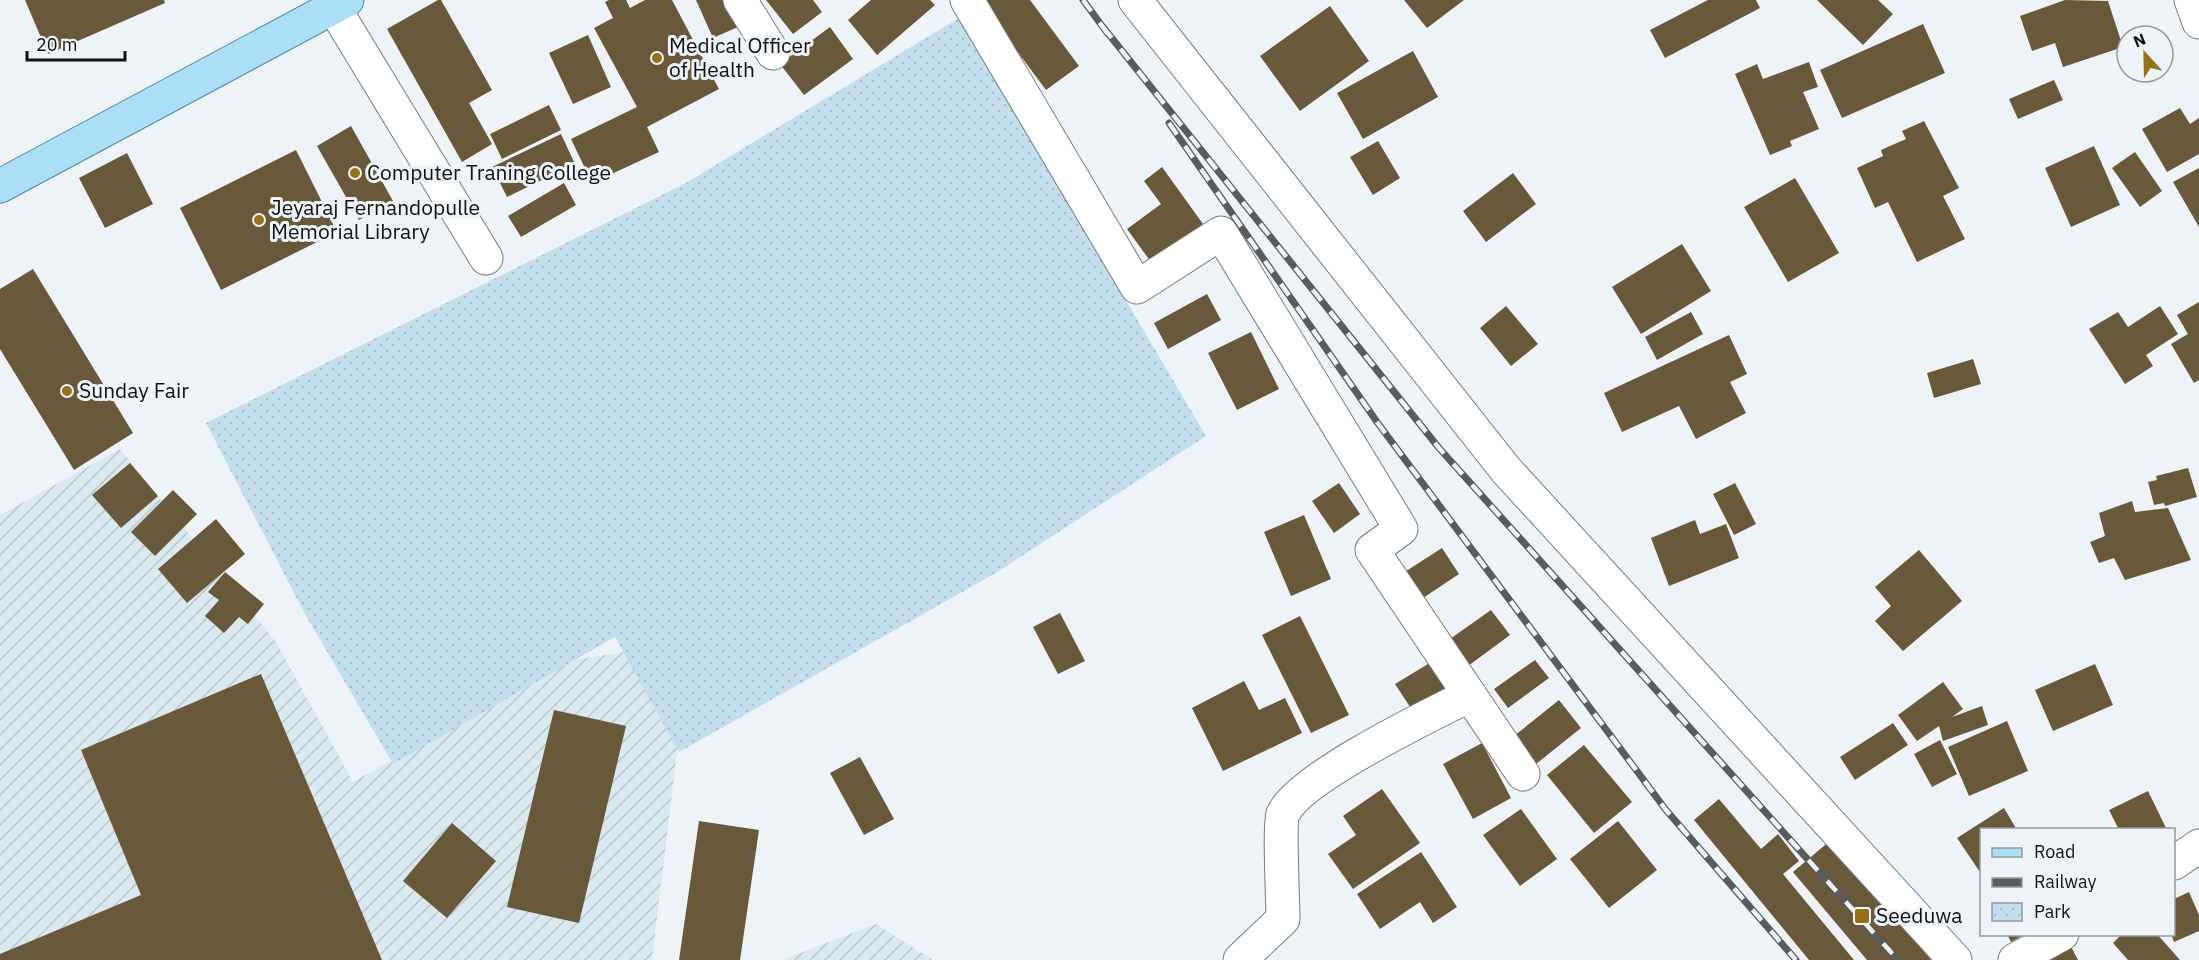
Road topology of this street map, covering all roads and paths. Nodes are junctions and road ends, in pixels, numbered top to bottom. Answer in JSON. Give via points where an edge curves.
{"nodes":[{"id":1,"x":740,"y":0,"type":"edge"},
{"id":2,"x":967,"y":0,"type":"edge"},
{"id":3,"x":1135,"y":0,"type":"edge"},
{"id":4,"x":340,"y":4,"type":"edge"},
{"id":5,"x":773,"y":53,"type":"dead end"},
{"id":6,"x":0,"y":186,"type":"edge"},
{"id":7,"x":486,"y":258,"type":"dead end"},
{"id":8,"x":1470,"y":695,"type":"junction"},
{"id":9,"x":1523,"y":774,"type":"dead end"},
{"id":10,"x":2199,"y":846,"type":"edge"},
{"id":11,"x":2175,"y":862,"type":"edge"},
{"id":12,"x":2058,"y":936,"type":"edge"},
{"id":13,"x":1240,"y":960,"type":"edge"},
{"id":14,"x":1955,"y":960,"type":"edge"},
{"id":15,"x":2015,"y":960,"type":"edge"}],
"edges":[{"from":1,"to":5,"type":"street"},
{"from":2,"to":8,"type":"street","via":[[1137,287],[1221,233],[1401,529],[1372,550]]},
{"from":3,"to":14,"type":"street","via":[[1506,470]]},
{"from":4,"to":6,"type":"main road"},
{"from":4,"to":7,"type":"street"},
{"from":8,"to":9,"type":"street"},
{"from":8,"to":13,"type":"street","via":[[1393,734],[1297,794],[1282,816],[1283,919]]},
{"from":10,"to":11,"type":"street"},
{"from":12,"to":15,"type":"street"}]}
